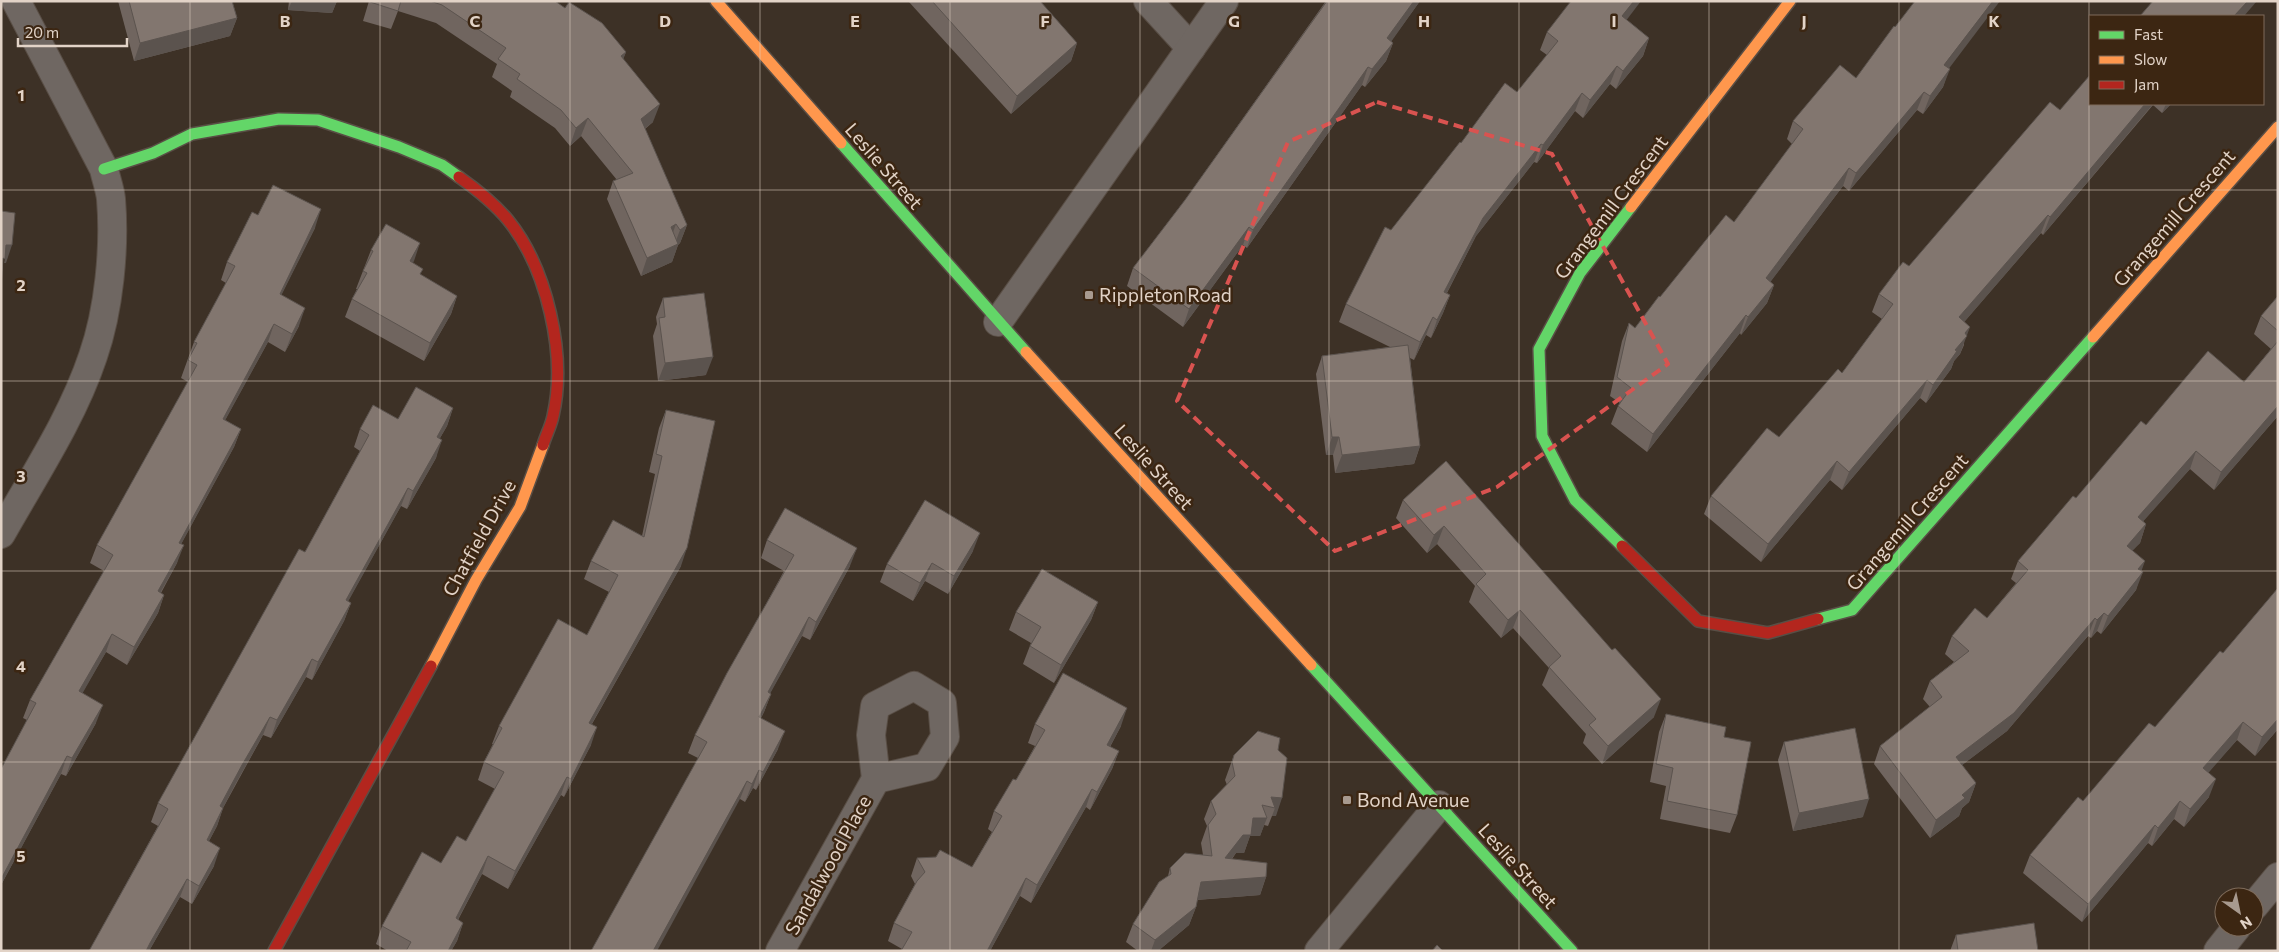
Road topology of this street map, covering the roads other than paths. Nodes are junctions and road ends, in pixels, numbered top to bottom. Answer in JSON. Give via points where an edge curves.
{"nodes":[{"id":1,"x":16,"y":1,"type":"edge"},
{"id":2,"x":716,"y":1,"type":"edge"},
{"id":3,"x":1148,"y":1,"type":"edge"},
{"id":4,"x":1224,"y":1,"type":"edge"},
{"id":5,"x":1790,"y":1,"type":"edge"},
{"id":6,"x":1191,"y":48,"type":"junction"},
{"id":7,"x":2278,"y":127,"type":"edge"},
{"id":8,"x":104,"y":170,"type":"junction"},
{"id":9,"x":998,"y":322,"type":"junction"},
{"id":10,"x":1,"y":534,"type":"edge"},
{"id":11,"x":876,"y":779,"type":"dead end"},
{"id":12,"x":1439,"y":805,"type":"junction"},
{"id":13,"x":2278,"y":877,"type":"edge"},
{"id":14,"x":2264,"y":894,"type":"edge"},
{"id":15,"x":2229,"y":937,"type":"edge"},
{"id":16,"x":274,"y":951,"type":"edge"},
{"id":17,"x":780,"y":951,"type":"edge"},
{"id":18,"x":1319,"y":951,"type":"edge"},
{"id":19,"x":1572,"y":951,"type":"edge"},
{"id":20,"x":2218,"y":951,"type":"edge"}],
"edges":[{"from":1,"to":8,"type":"street"},
{"from":2,"to":9,"type":"street","name":"Leslie Street"},
{"from":3,"to":6,"type":"street"},
{"from":4,"to":6,"type":"street"},
{"from":5,"to":7,"type":"street","name":"Grangemill Crescent","via":[[1580,273],[1539,349],[1542,436],[1575,500],[1698,621],[1768,633],[1852,610]]},
{"from":6,"to":9,"type":"street"},
{"from":8,"to":10,"type":"street","via":[[110,198],[110,249],[107,296],[94,356],[67,417]]},
{"from":8,"to":16,"type":"street","name":"Chatfield Drive","via":[[153,153],[192,134],[279,119],[318,120],[442,165],[476,189],[508,220],[534,262],[548,304],[555,338],[557,381],[553,416],[520,507],[476,580]]},
{"from":9,"to":12,"type":"street","name":"Leslie Street"},
{"from":11,"to":17,"type":"street","name":"Sandalwood Place"},
{"from":12,"to":18,"type":"street"},
{"from":12,"to":19,"type":"street","name":"Leslie Street"},
{"from":13,"to":14,"type":"street"},
{"from":15,"to":20,"type":"street"}]}
